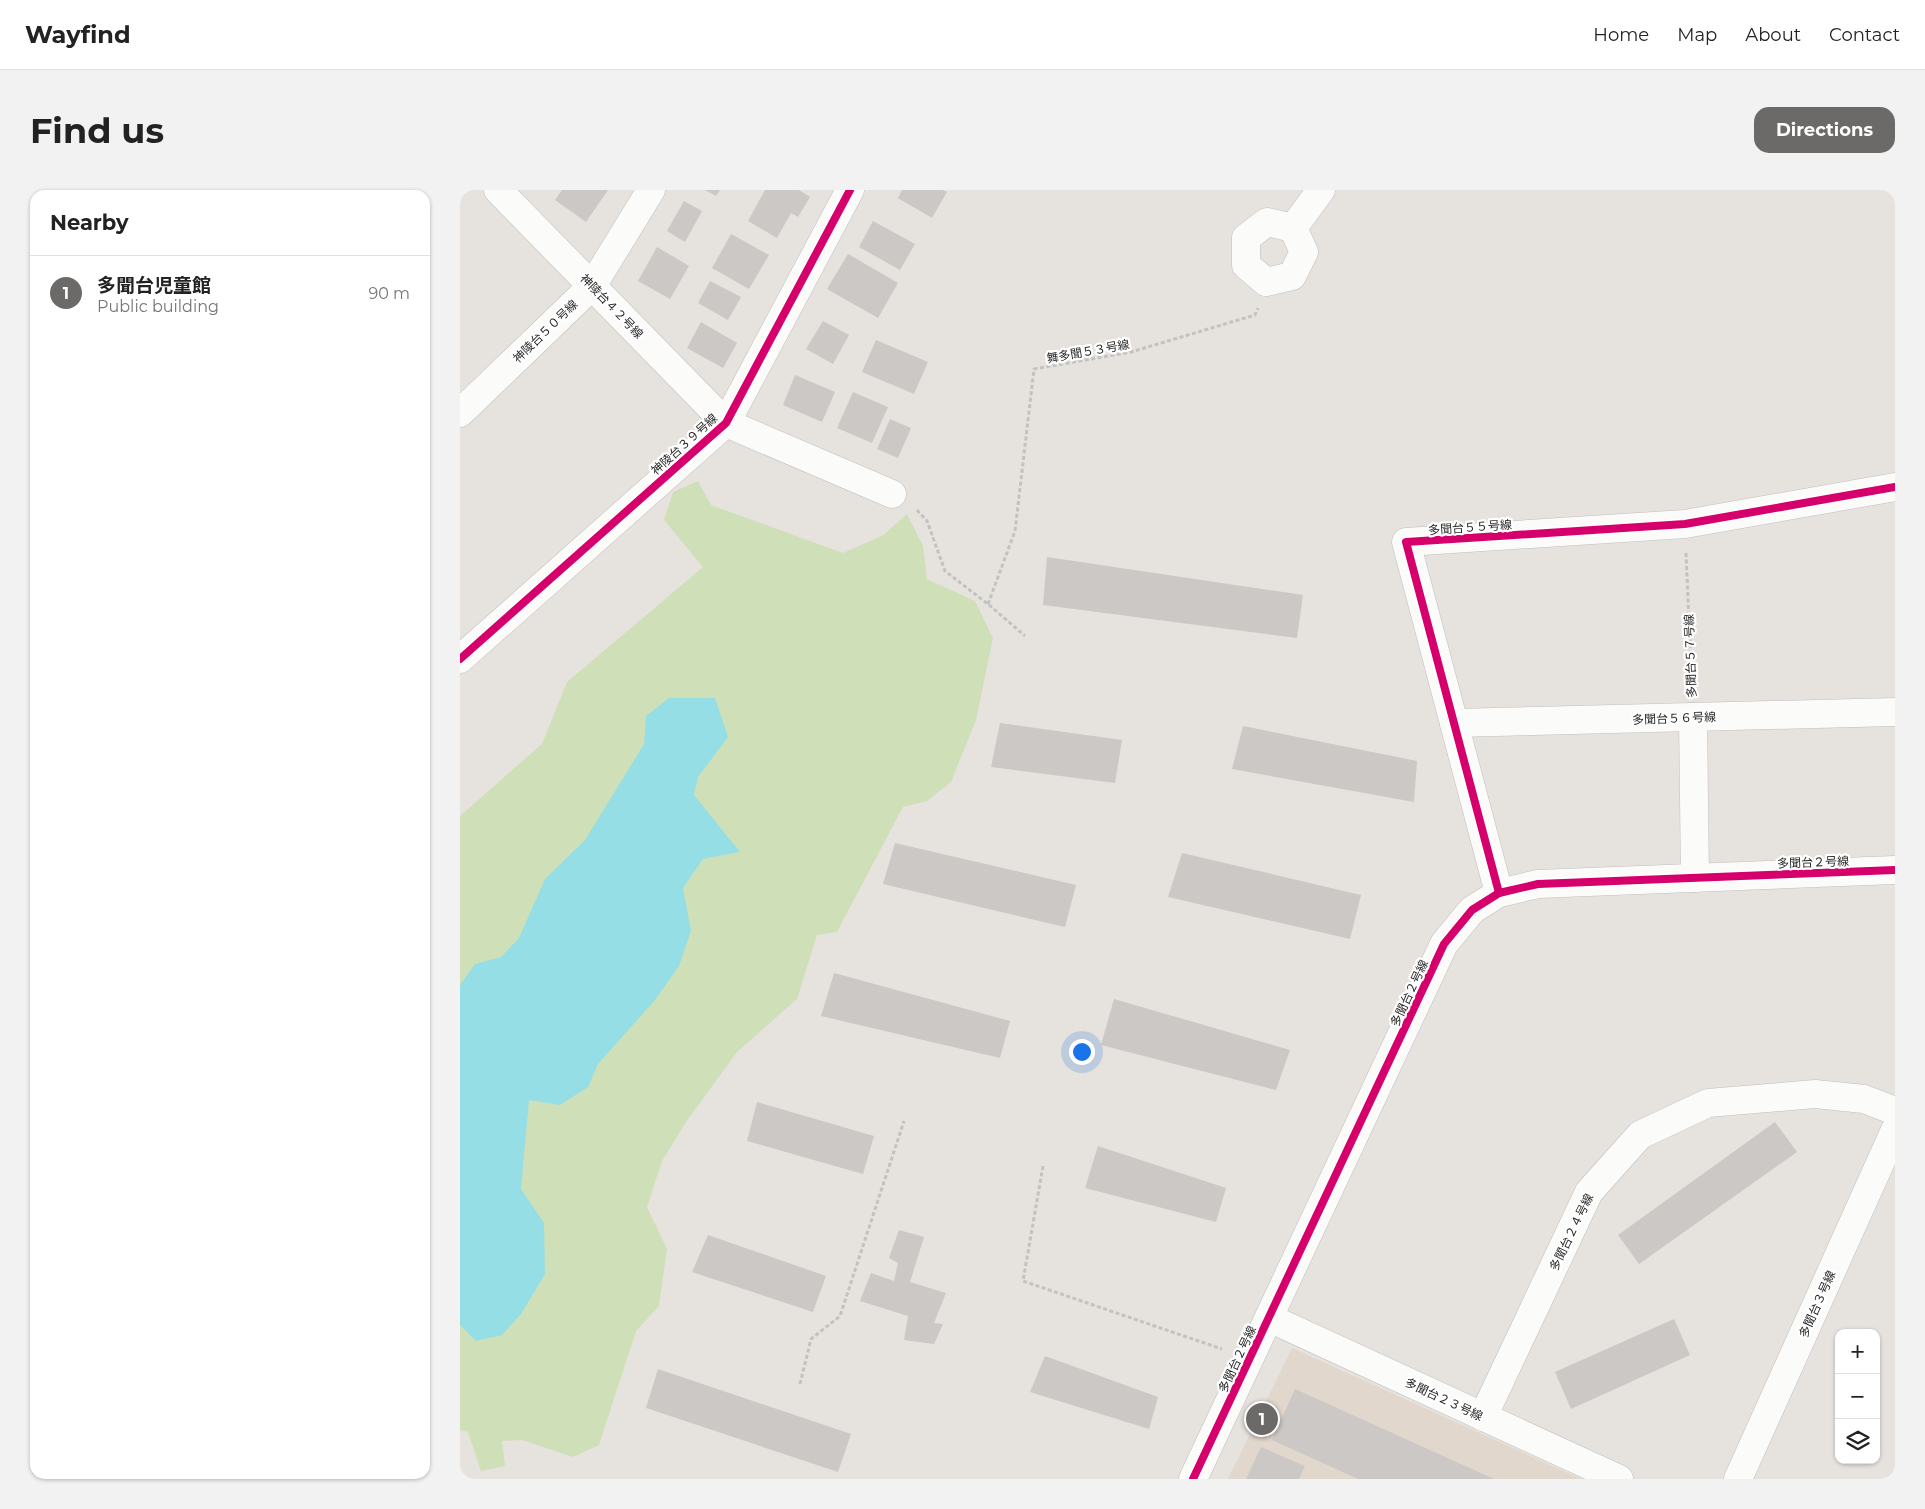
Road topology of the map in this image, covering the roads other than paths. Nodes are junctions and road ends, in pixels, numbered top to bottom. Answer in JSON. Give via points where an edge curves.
{"nodes":[{"id":1,"x":498,"y":190,"type":"edge"},
{"id":2,"x":651,"y":190,"type":"edge"},
{"id":3,"x":850,"y":190,"type":"edge"},
{"id":4,"x":1321,"y":190,"type":"edge"},
{"id":5,"x":1293,"y":228,"type":"junction"},
{"id":6,"x":592,"y":286,"type":"junction"},
{"id":7,"x":460,"y":412,"type":"edge"},
{"id":8,"x":726,"y":423,"type":"junction"},
{"id":9,"x":1895,"y":488,"type":"edge"},
{"id":10,"x":892,"y":494,"type":"road end"},
{"id":11,"x":460,"y":659,"type":"edge"},
{"id":12,"x":1895,"y":712,"type":"edge"},
{"id":13,"x":1693,"y":717,"type":"junction"},
{"id":14,"x":1454,"y":723,"type":"junction"},
{"id":15,"x":1895,"y":870,"type":"edge"},
{"id":16,"x":1695,"y":878,"type":"junction"},
{"id":17,"x":1499,"y":893,"type":"junction"},
{"id":18,"x":1895,"y":1111,"type":"edge"},
{"id":19,"x":1895,"y":1130,"type":"edge"},
{"id":20,"x":1269,"y":1318,"type":"junction"},
{"id":21,"x":1483,"y":1417,"type":"junction"},
{"id":22,"x":1193,"y":1479,"type":"edge"},
{"id":23,"x":1619,"y":1479,"type":"edge"},
{"id":24,"x":1738,"y":1479,"type":"edge"}],
"edges":[{"from":1,"to":6,"type":"street","name":"神陵台４２号線"},
{"from":2,"to":6,"type":"street","name":"神陵台５０号線"},
{"from":3,"to":8,"type":"street","name":"神陵台３９号線"},
{"from":4,"to":5,"type":"street"},
{"from":5,"to":5,"type":"street","via":[[1304,252],[1292,276],[1266,282],[1246,265],[1246,238],[1267,222]]},
{"from":6,"to":7,"type":"street","name":"神陵台５０号線"},
{"from":6,"to":8,"type":"street","name":"神陵台４２号線"},
{"from":8,"to":10,"type":"street","name":"神陵台３９号線"},
{"from":8,"to":11,"type":"street","name":"神陵台３９号線"},
{"from":9,"to":14,"type":"street","name":"多聞台５５号線","via":[[1685,524],[1406,542]]},
{"from":12,"to":13,"type":"street","name":"多聞台５６号線"},
{"from":13,"to":14,"type":"street","name":"多聞台５６号線"},
{"from":13,"to":16,"type":"street"},
{"from":14,"to":17,"type":"street","name":"多聞台５５号線"},
{"from":15,"to":16,"type":"street","name":"多聞台２号線"},
{"from":16,"to":17,"type":"street","name":"多聞台２号線","via":[[1538,884]]},
{"from":17,"to":20,"type":"street","name":"多聞台２号線","via":[[1472,910],[1444,944]]},
{"from":18,"to":21,"type":"street","name":"多聞台２４号線","via":[[1864,1099],[1815,1094],[1708,1103],[1640,1135],[1589,1192]]},
{"from":19,"to":24,"type":"street","name":"多聞台３号線"},
{"from":20,"to":21,"type":"street","name":"多聞台２３号線"},
{"from":20,"to":22,"type":"street","name":"多聞台２号線"},
{"from":21,"to":23,"type":"street","name":"多聞台２３号線"}]}
